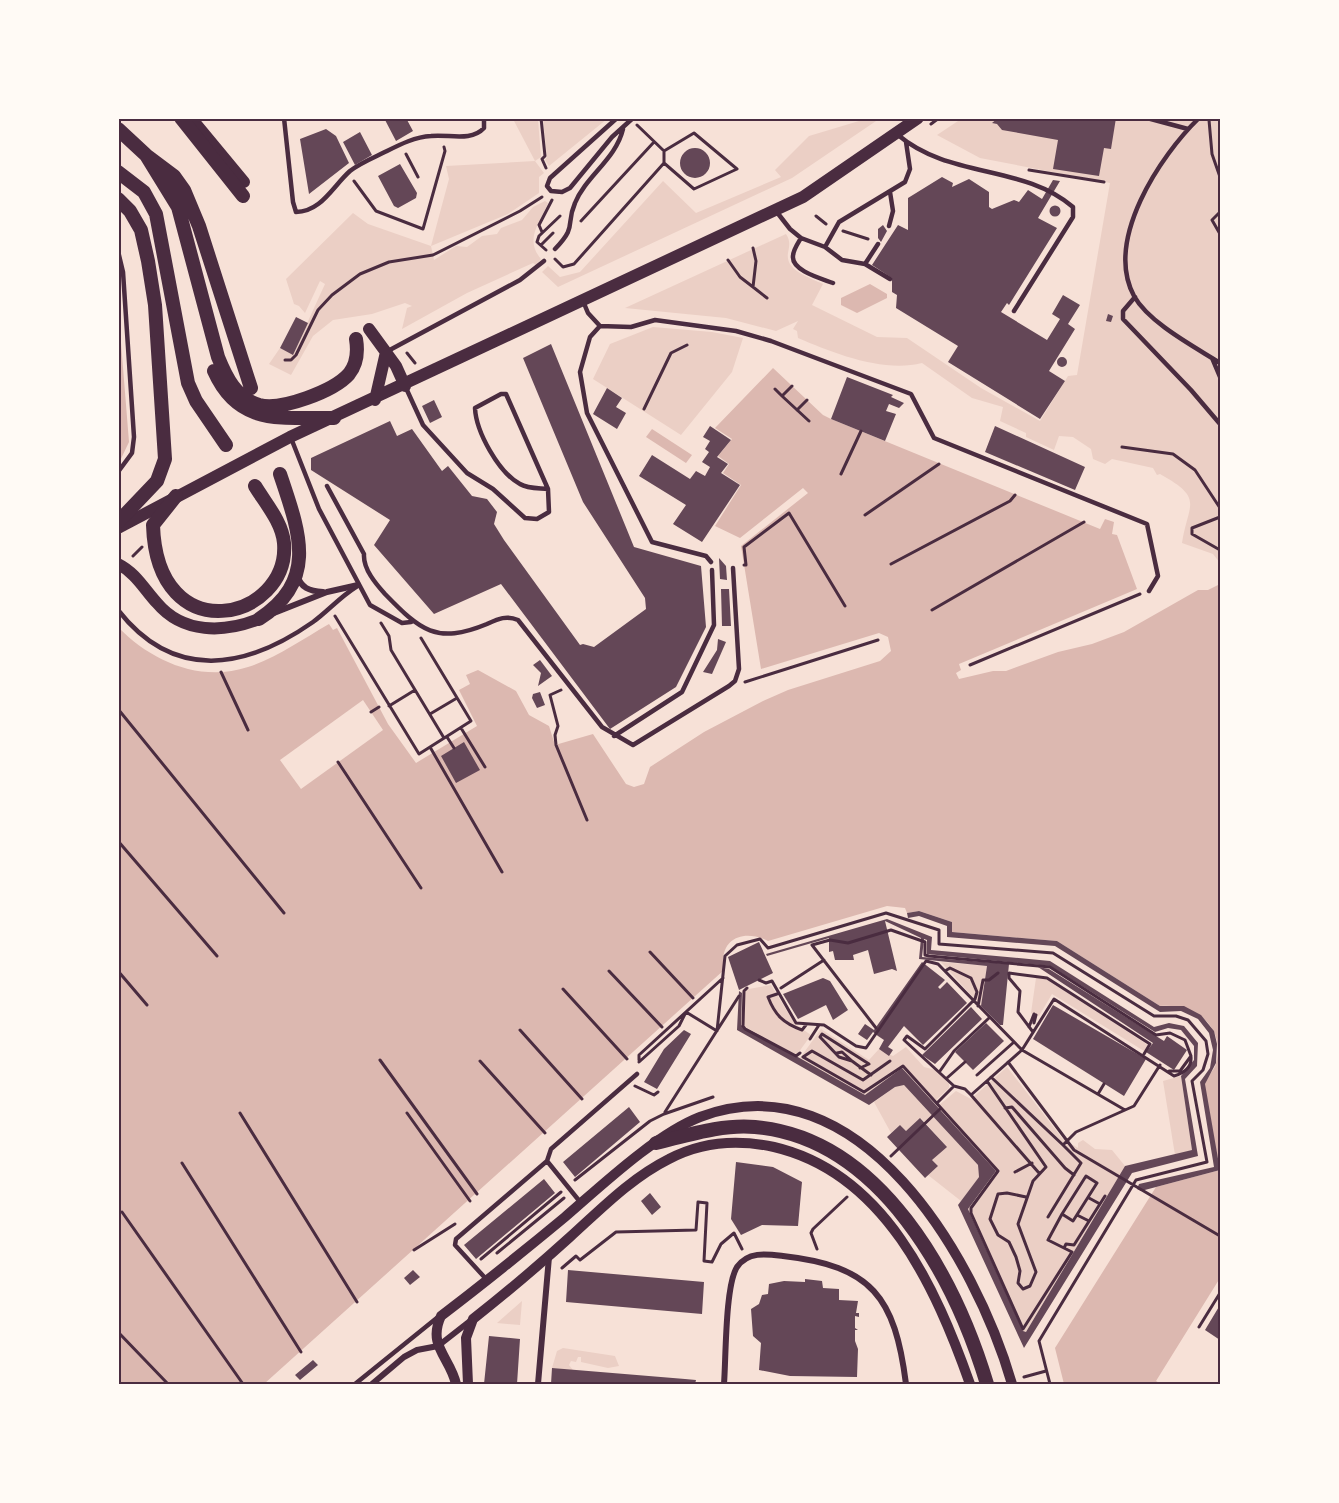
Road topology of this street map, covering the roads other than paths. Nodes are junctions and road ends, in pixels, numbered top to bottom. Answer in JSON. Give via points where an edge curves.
{"nodes":[{"id":1,"x":181,"y":118,"type":"edge"},
{"id":2,"x":191,"y":118,"type":"edge"},
{"id":3,"x":284,"y":118,"type":"edge"},
{"id":4,"x":484,"y":118,"type":"edge"},
{"id":5,"x":617,"y":118,"type":"edge"},
{"id":6,"x":633,"y":118,"type":"edge"},
{"id":7,"x":918,"y":118,"type":"edge"},
{"id":8,"x":1148,"y":118,"type":"edge"},
{"id":9,"x":1199,"y":118,"type":"edge"},
{"id":10,"x":118,"y":129,"type":"edge"},
{"id":11,"x":623,"y":129,"type":"junction"},
{"id":12,"x":1188,"y":129,"type":"junction"},
{"id":13,"x":896,"y":133,"type":"junction"},
{"id":14,"x":906,"y":142,"type":"junction"},
{"id":15,"x":146,"y":155,"type":"junction"},
{"id":16,"x":118,"y":172,"type":"edge"},
{"id":17,"x":244,"y":189,"type":"joint"},
{"id":18,"x":890,"y":192,"type":"junction"},
{"id":19,"x":118,"y":199,"type":"edge"},
{"id":20,"x":776,"y":211,"type":"junction"},
{"id":21,"x":159,"y":225,"type":"junction"},
{"id":22,"x":889,"y":226,"type":"dead end"},
{"id":23,"x":801,"y":238,"type":"junction"},
{"id":24,"x":878,"y":244,"type":"road end"},
{"id":25,"x":825,"y":247,"type":"junction"},
{"id":26,"x":555,"y":249,"type":"dead end"},
{"id":27,"x":118,"y":251,"type":"edge"},
{"id":28,"x":544,"y":261,"type":"dead end"},
{"id":29,"x":865,"y":264,"type":"junction"},
{"id":30,"x":890,"y":279,"type":"dead end"},
{"id":31,"x":833,"y":283,"type":"dead end"},
{"id":32,"x":1135,"y":297,"type":"junction"},
{"id":33,"x":201,"y":301,"type":"junction"},
{"id":34,"x":583,"y":301,"type":"junction"},
{"id":35,"x":154,"y":305,"type":"junction"},
{"id":36,"x":1014,"y":311,"type":"dead end"},
{"id":37,"x":600,"y":326,"type":"junction"},
{"id":38,"x":369,"y":329,"type":"dead end"},
{"id":39,"x":356,"y":339,"type":"dead end"},
{"id":40,"x":386,"y":352,"type":"junction"},
{"id":41,"x":1212,"y":358,"type":"junction"},
{"id":42,"x":1221,"y":363,"type":"edge"},
{"id":43,"x":1221,"y":377,"type":"edge"},
{"id":44,"x":405,"y":386,"type":"junction"},
{"id":45,"x":250,"y":388,"type":"dead end"},
{"id":46,"x":375,"y":400,"type":"junction"},
{"id":47,"x":334,"y":418,"type":"junction"},
{"id":48,"x":1221,"y":424,"type":"edge"},
{"id":49,"x":290,"y":437,"type":"junction"},
{"id":50,"x":226,"y":446,"type":"dead end"},
{"id":51,"x":118,"y":472,"type":"edge"},
{"id":52,"x":280,"y":474,"type":"dead end"},
{"id":53,"x":255,"y":486,"type":"dead end"},
{"id":54,"x":327,"y":486,"type":"dead end"},
{"id":55,"x":548,"y":489,"type":"junction"},
{"id":56,"x":176,"y":496,"type":"junction"},
{"id":57,"x":118,"y":522,"type":"edge"},
{"id":58,"x":118,"y":528,"type":"edge"},
{"id":59,"x":123,"y":562,"type":"edge"},
{"id":60,"x":711,"y":562,"type":"dead end"},
{"id":61,"x":733,"y":568,"type":"dead end"},
{"id":62,"x":712,"y":570,"type":"dead end"},
{"id":63,"x":297,"y":574,"type":"junction"},
{"id":64,"x":358,"y":585,"type":"junction"},
{"id":65,"x":1149,"y":591,"type":"road end"},
{"id":66,"x":327,"y":592,"type":"junction"},
{"id":67,"x":118,"y":610,"type":"edge"},
{"id":68,"x":259,"y":619,"type":"junction"},
{"id":69,"x":411,"y":622,"type":"junction"},
{"id":70,"x":614,"y":736,"type":"junction"},
{"id":71,"x":636,"y":1074,"type":"road end"},
{"id":72,"x":656,"y":1143,"type":"junction"},
{"id":73,"x":547,"y":1161,"type":"junction"},
{"id":74,"x":581,"y":1203,"type":"junction"},
{"id":75,"x":549,"y":1256,"type":"junction"},
{"id":76,"x":487,"y":1280,"type":"junction"},
{"id":77,"x":441,"y":1316,"type":"junction"},
{"id":78,"x":473,"y":1319,"type":"junction"},
{"id":79,"x":438,"y":1346,"type":"junction"},
{"id":80,"x":355,"y":1384,"type":"edge"},
{"id":81,"x":372,"y":1384,"type":"edge"},
{"id":82,"x":456,"y":1384,"type":"edge"},
{"id":83,"x":468,"y":1384,"type":"edge"},
{"id":84,"x":538,"y":1384,"type":"edge"},
{"id":85,"x":724,"y":1384,"type":"edge"},
{"id":86,"x":906,"y":1384,"type":"edge"},
{"id":87,"x":970,"y":1384,"type":"edge"},
{"id":88,"x":987,"y":1384,"type":"edge"},
{"id":89,"x":1012,"y":1384,"type":"edge"}],
"edges":[{"from":1,"to":17,"type":"highway"},
{"from":2,"to":17,"type":"main road"},
{"from":3,"to":4,"type":"lane","via":[[296,212],[306,212],[349,173],[400,144],[442,136],[467,137],[484,128]]},
{"from":5,"to":11,"type":"lane","via":[[550,178],[547,186],[562,192],[570,188]]},
{"from":6,"to":11,"type":"lane"},
{"from":7,"to":13,"type":"main road"},
{"from":8,"to":12,"type":"lane"},
{"from":9,"to":12,"type":"lane"},
{"from":10,"to":15,"type":"highway"},
{"from":11,"to":26,"type":"lane","via":[[620,141],[575,203],[570,233]]},
{"from":12,"to":32,"type":"lane","via":[[1149,184],[1131,224],[1126,267]]},
{"from":13,"to":14,"type":"lane"},
{"from":13,"to":20,"type":"main road","via":[[818,188]]},
{"from":14,"to":18,"type":"lane","via":[[908,179]]},
{"from":14,"to":36,"type":"lane","via":[[943,160],[1030,182],[1073,207],[1073,217]]},
{"from":15,"to":33,"type":"highway","via":[[178,207]]},
{"from":15,"to":45,"type":"highway","via":[[174,176],[192,206]]},
{"from":16,"to":21,"type":"highway","via":[[144,192]]},
{"from":18,"to":22,"type":"lane","via":[[893,211]]},
{"from":18,"to":25,"type":"lane","via":[[846,218],[835,228]]},
{"from":19,"to":35,"type":"highway","via":[[141,230]]},
{"from":20,"to":23,"type":"lane"},
{"from":20,"to":34,"type":"main road"},
{"from":21,"to":35,"type":"highway"},
{"from":21,"to":50,"type":"highway","via":[[188,383]]},
{"from":23,"to":25,"type":"lane"},
{"from":23,"to":31,"type":"lane","via":[[794,261]]},
{"from":24,"to":29,"type":"lane"},
{"from":25,"to":29,"type":"lane","via":[[842,260]]},
{"from":27,"to":51,"type":"lane","via":[[123,272],[134,437],[129,461]]},
{"from":28,"to":40,"type":"lane","via":[[520,280]]},
{"from":29,"to":30,"type":"lane"},
{"from":32,"to":41,"type":"lane","via":[[1171,332]]},
{"from":32,"to":48,"type":"lane","via":[[1123,311],[1123,320]]},
{"from":33,"to":39,"type":"highway","via":[[226,376],[239,393],[258,405],[296,402],[341,380],[355,364]]},
{"from":33,"to":47,"type":"highway","via":[[214,371],[236,404],[259,416]]},
{"from":34,"to":37,"type":"lane","via":[[588,314]]},
{"from":34,"to":44,"type":"main road"},
{"from":35,"to":57,"type":"highway","via":[[165,459],[157,481]]},
{"from":37,"to":60,"type":"lane","via":[[590,337],[580,372],[587,413],[652,542],[706,556]]},
{"from":37,"to":65,"type":"lane","via":[[631,327],[655,320],[736,331],[911,394],[934,438],[1147,524],[1158,576]]},
{"from":38,"to":40,"type":"main road"},
{"from":40,"to":44,"type":"main road"},
{"from":40,"to":46,"type":"main road"},
{"from":41,"to":42,"type":"lane"},
{"from":41,"to":43,"type":"lane"},
{"from":44,"to":46,"type":"main road"},
{"from":44,"to":55,"type":"lane","via":[[427,430],[471,477],[493,489],[525,518],[537,519],[549,512]]},
{"from":46,"to":47,"type":"main road"},
{"from":47,"to":49,"type":"main road"},
{"from":49,"to":56,"type":"main road"},
{"from":49,"to":64,"type":"lane","via":[[319,509]]},
{"from":52,"to":63,"type":"highway","via":[[300,540]]},
{"from":53,"to":56,"type":"highway","via":[[279,526],[284,543],[282,561],[270,585],[257,598],[226,611],[208,611],[183,600],[160,570],[153,525]]},
{"from":54,"to":69,"type":"lane","via":[[377,585]]},
{"from":55,"to":55,"type":"lane","via":[[506,394],[479,404],[475,414],[500,467],[521,485]]},
{"from":56,"to":58,"type":"main road"},
{"from":59,"to":68,"type":"main road","via":[[161,608],[182,622],[208,629]]},
{"from":61,"to":70,"type":"lane","via":[[737,677],[640,743],[631,744]]},
{"from":62,"to":70,"type":"lane","via":[[714,624],[682,692]]},
{"from":63,"to":66,"type":"street","via":[[303,586]]},
{"from":63,"to":68,"type":"highway","via":[[281,603]]},
{"from":64,"to":66,"type":"street"},
{"from":64,"to":67,"type":"lane","via":[[312,623],[267,649],[234,660],[194,660],[164,650],[135,630]]},
{"from":64,"to":69,"type":"lane","via":[[373,608],[402,623]]},
{"from":66,"to":68,"type":"street"},
{"from":69,"to":70,"type":"lane","via":[[432,633],[469,631],[506,617],[518,620],[602,727]]},
{"from":71,"to":73,"type":"lane","via":[[551,1149]]},
{"from":72,"to":74,"type":"street"},
{"from":72,"to":88,"type":"highway","via":[[713,1129],[754,1127],[819,1145],[846,1161],[891,1201],[921,1240],[951,1292]]},
{"from":72,"to":89,"type":"street","via":[[699,1117],[752,1108],[789,1109],[806,1114],[858,1142],[909,1186],[934,1220],[978,1298]]},
{"from":73,"to":74,"type":"lane"},
{"from":73,"to":76,"type":"lane","via":[[456,1239],[455,1245]]},
{"from":74,"to":76,"type":"street"},
{"from":75,"to":78,"type":"street"},
{"from":75,"to":84,"type":"street"},
{"from":75,"to":87,"type":"street","via":[[638,1178],[683,1151],[726,1142],[782,1149],[813,1161],[863,1194],[898,1235],[945,1320]]},
{"from":76,"to":77,"type":"street"},
{"from":77,"to":79,"type":"street","via":[[435,1332]]},
{"from":77,"to":80,"type":"lane"},
{"from":78,"to":79,"type":"street"},
{"from":78,"to":83,"type":"street","via":[[466,1338]]},
{"from":79,"to":81,"type":"street","via":[[404,1357]]},
{"from":79,"to":82,"type":"street"},
{"from":85,"to":86,"type":"street","via":[[731,1286],[736,1269],[746,1259],[766,1254],[827,1262],[852,1272],[871,1287],[895,1333]]}]}
